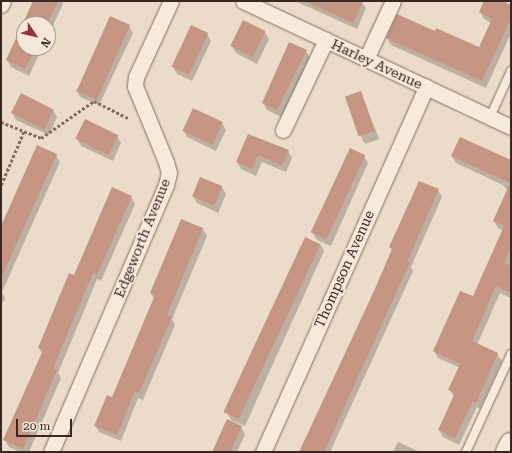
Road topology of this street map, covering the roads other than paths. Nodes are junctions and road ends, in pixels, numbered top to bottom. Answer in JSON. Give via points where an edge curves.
{"nodes":[{"id":1,"x":3,"y":1,"type":"edge"},
{"id":2,"x":171,"y":1,"type":"edge"},
{"id":3,"x":243,"y":1,"type":"edge"},
{"id":4,"x":393,"y":1,"type":"edge"},
{"id":5,"x":1,"y":5,"type":"edge"},
{"id":6,"x":326,"y":40,"type":"junction"},
{"id":7,"x":366,"y":59,"type":"junction"},
{"id":8,"x":511,"y":71,"type":"edge"},
{"id":9,"x":426,"y":87,"type":"junction"},
{"id":10,"x":490,"y":117,"type":"junction"},
{"id":11,"x":511,"y":127,"type":"edge"},
{"id":12,"x":283,"y":130,"type":"dead end"},
{"id":13,"x":511,"y":354,"type":"edge"},
{"id":14,"x":511,"y":444,"type":"edge"},
{"id":15,"x":51,"y":452,"type":"edge"},
{"id":16,"x":262,"y":452,"type":"edge"},
{"id":17,"x":466,"y":452,"type":"edge"},
{"id":18,"x":507,"y":452,"type":"edge"}],
"edges":[{"from":1,"to":5,"type":"street"},
{"from":2,"to":15,"type":"street","name":"Edgeworth Avenue","via":[[136,77],[137,94],[169,173],[166,185]]},
{"from":3,"to":6,"type":"street","name":"Harley Avenue"},
{"from":4,"to":7,"type":"street"},
{"from":6,"to":7,"type":"street","name":"Harley Avenue"},
{"from":6,"to":12,"type":"street"},
{"from":7,"to":9,"type":"street","name":"Harley Avenue"},
{"from":8,"to":10,"type":"lane"},
{"from":9,"to":10,"type":"street","name":"Harley Avenue"},
{"from":9,"to":16,"type":"street","name":"Thompson Avenue"},
{"from":10,"to":11,"type":"street","name":"Harley Avenue"},
{"from":13,"to":17,"type":"lane"},
{"from":14,"to":18,"type":"main road"}]}
